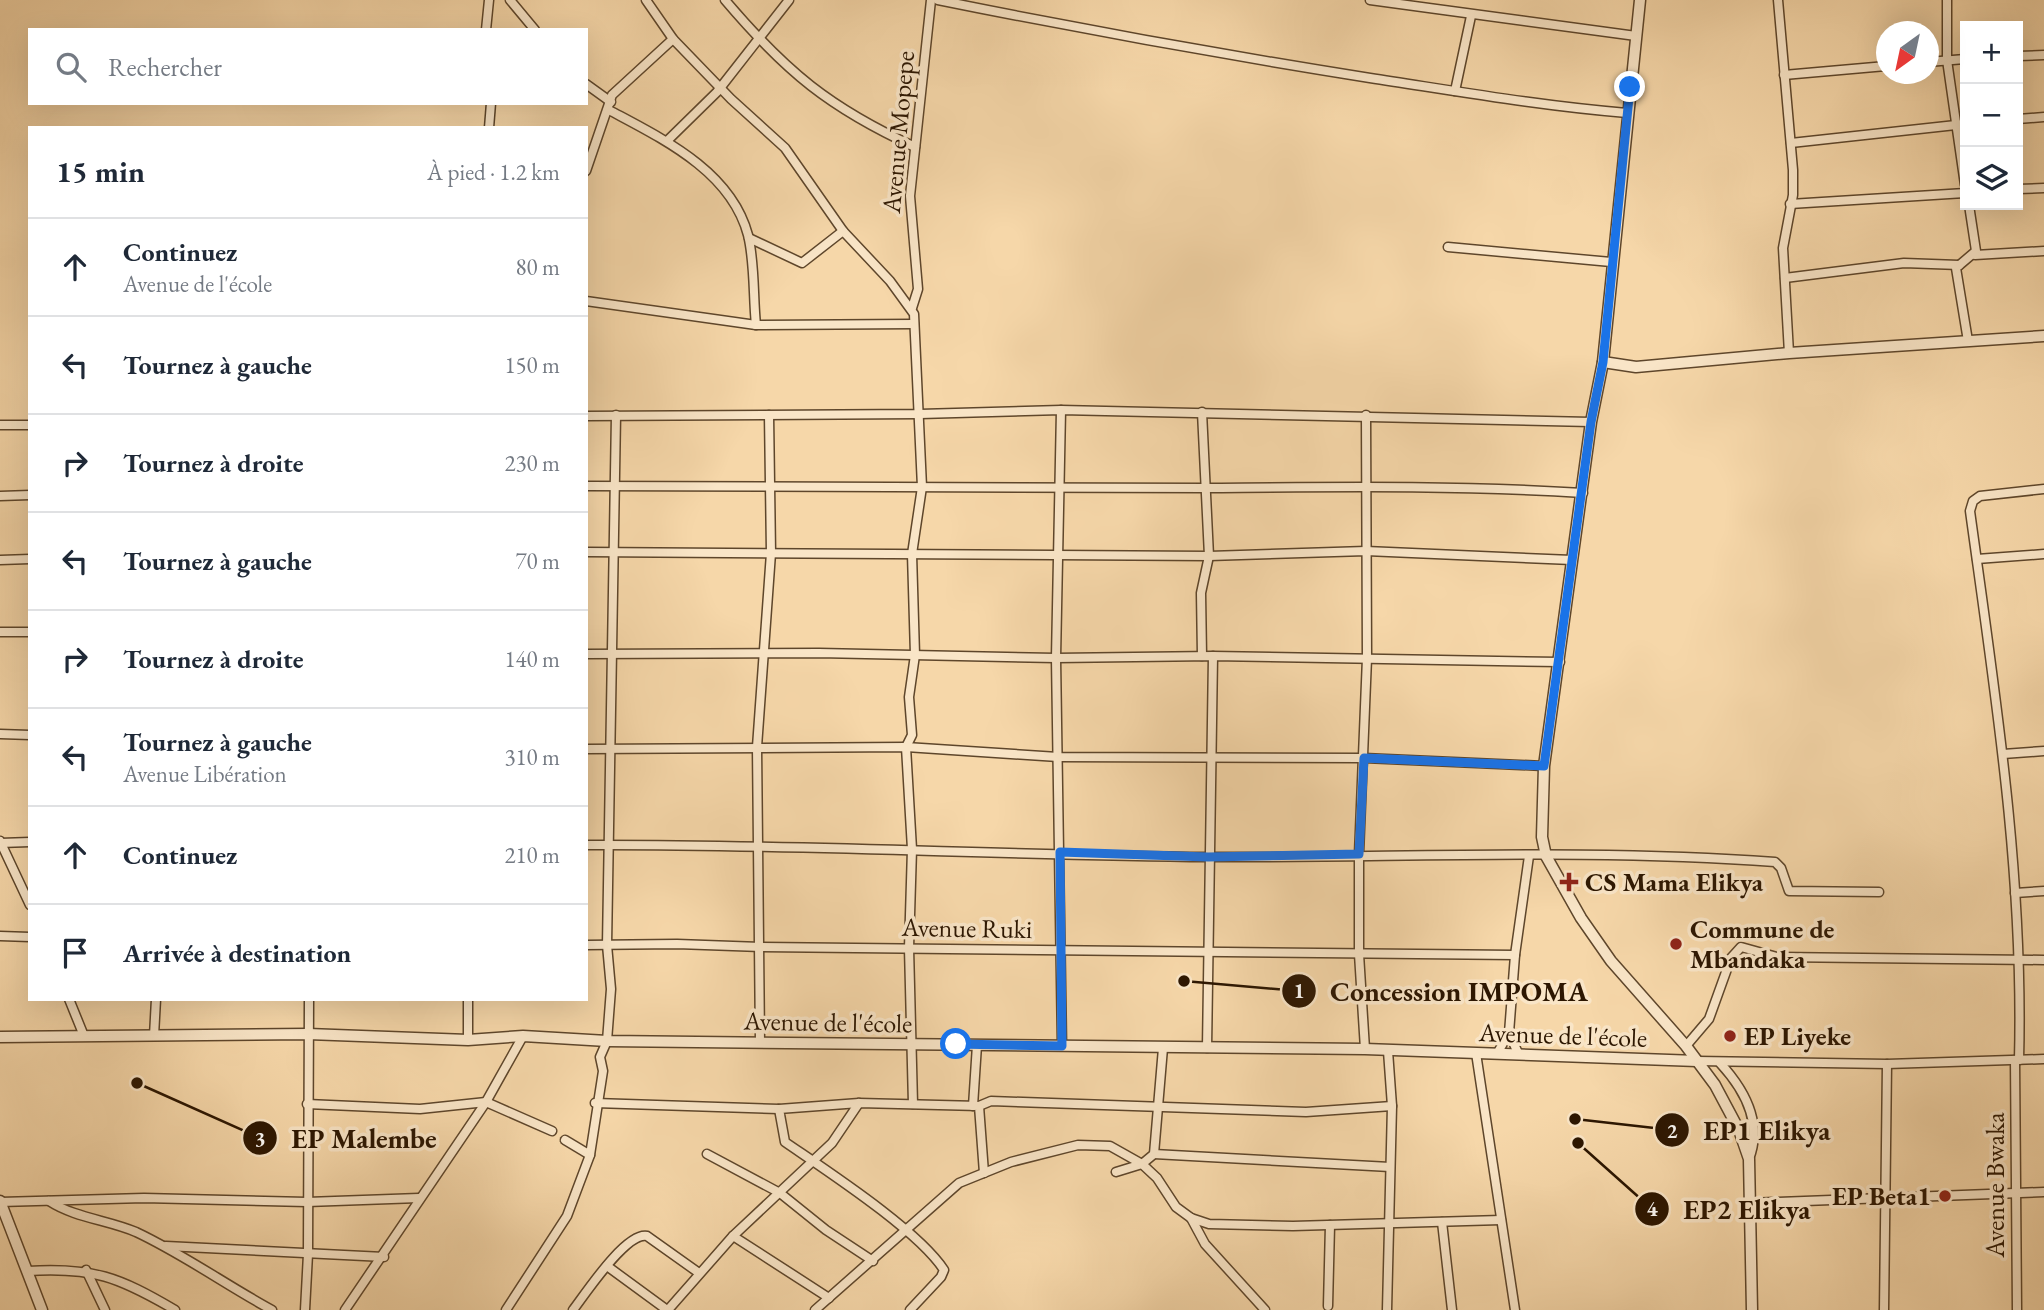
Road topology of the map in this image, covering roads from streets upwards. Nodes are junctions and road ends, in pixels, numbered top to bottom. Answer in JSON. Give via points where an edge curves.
{"nodes":[{"id":1,"x":489,"y":0,"type":"edge"},
{"id":2,"x":510,"y":0,"type":"edge"},
{"id":3,"x":646,"y":0,"type":"edge"},
{"id":4,"x":725,"y":0,"type":"edge"},
{"id":5,"x":789,"y":0,"type":"edge"},
{"id":6,"x":931,"y":0,"type":"edge"},
{"id":7,"x":937,"y":0,"type":"edge"},
{"id":8,"x":1370,"y":0,"type":"edge"},
{"id":9,"x":1640,"y":0,"type":"edge"},
{"id":10,"x":1778,"y":0,"type":"edge"},
{"id":11,"x":1947,"y":0,"type":"edge"},
{"id":12,"x":1471,"y":16,"type":"junction"},
{"id":13,"x":486,"y":28,"type":"edge"},
{"id":14,"x":533,"y":28,"type":"edge"},
{"id":15,"x":1636,"y":36,"type":"junction"},
{"id":16,"x":673,"y":39,"type":"junction"},
{"id":17,"x":758,"y":39,"type":"junction"},
{"id":18,"x":2044,"y":55,"type":"edge"},
{"id":19,"x":2023,"y":56,"type":"edge"},
{"id":20,"x":1960,"y":60,"type":"edge"},
{"id":21,"x":1939,"y":61,"type":"edge"},
{"id":22,"x":1947,"y":61,"type":"junction"},
{"id":23,"x":1876,"y":67,"type":"edge"},
{"id":24,"x":1784,"y":75,"type":"junction"},
{"id":25,"x":588,"y":86,"type":"edge"},
{"id":26,"x":719,"y":87,"type":"junction"},
{"id":27,"x":1455,"y":91,"type":"junction"},
{"id":28,"x":491,"y":105,"type":"edge"},
{"id":29,"x":610,"y":106,"type":"junction"},
{"id":30,"x":1627,"y":113,"type":"junction"},
{"id":31,"x":2044,"y":117,"type":"edge"},
{"id":32,"x":2023,"y":119,"type":"edge"},
{"id":33,"x":1955,"y":124,"type":"junction"},
{"id":34,"x":1960,"y":124,"type":"edge"},
{"id":35,"x":489,"y":126,"type":"edge"},
{"id":36,"x":667,"y":141,"type":"junction"},
{"id":37,"x":1791,"y":143,"type":"junction"},
{"id":38,"x":915,"y":147,"type":"junction"},
{"id":39,"x":1960,"y":154,"type":"edge"},
{"id":40,"x":588,"y":165,"type":"edge"},
{"id":41,"x":2044,"y":188,"type":"edge"},
{"id":42,"x":2023,"y":189,"type":"edge"},
{"id":43,"x":1960,"y":193,"type":"edge"},
{"id":44,"x":1790,"y":204,"type":"junction"},
{"id":45,"x":1970,"y":210,"type":"edge"},
{"id":46,"x":844,"y":231,"type":"junction"},
{"id":47,"x":749,"y":238,"type":"junction"},
{"id":48,"x":1448,"y":247,"type":"dead end"},
{"id":49,"x":2044,"y":251,"type":"edge"},
{"id":50,"x":1975,"y":255,"type":"junction"},
{"id":51,"x":1611,"y":262,"type":"junction"},
{"id":52,"x":1959,"y":265,"type":"junction"},
{"id":53,"x":1785,"y":278,"type":"junction"},
{"id":54,"x":588,"y":301,"type":"edge"},
{"id":55,"x":912,"y":308,"type":"junction"},
{"id":56,"x":914,"y":324,"type":"junction"},
{"id":57,"x":756,"y":325,"type":"junction"},
{"id":58,"x":2044,"y":336,"type":"edge"},
{"id":59,"x":1968,"y":341,"type":"junction"},
{"id":60,"x":1789,"y":353,"type":"junction"},
{"id":61,"x":1603,"y":362,"type":"junction"},
{"id":62,"x":1061,"y":410,"type":"junction"},
{"id":63,"x":1202,"y":412,"type":"junction"},
{"id":64,"x":920,"y":414,"type":"junction"},
{"id":65,"x":616,"y":415,"type":"junction"},
{"id":66,"x":769,"y":415,"type":"junction"},
{"id":67,"x":1366,"y":415,"type":"junction"},
{"id":68,"x":588,"y":416,"type":"edge"},
{"id":69,"x":1591,"y":422,"type":"junction"},
{"id":70,"x":0,"y":425,"type":"edge"},
{"id":71,"x":28,"y":425,"type":"edge"},
{"id":72,"x":1366,"y":485,"type":"junction"},
{"id":73,"x":588,"y":486,"type":"edge"},
{"id":74,"x":617,"y":486,"type":"junction"},
{"id":75,"x":769,"y":486,"type":"junction"},
{"id":76,"x":922,"y":487,"type":"junction"},
{"id":77,"x":1058,"y":487,"type":"junction"},
{"id":78,"x":1208,"y":488,"type":"junction"},
{"id":79,"x":2044,"y":489,"type":"edge"},
{"id":80,"x":1583,"y":493,"type":"junction"},
{"id":81,"x":28,"y":495,"type":"edge"},
{"id":82,"x":0,"y":496,"type":"edge"},
{"id":83,"x":1366,"y":551,"type":"junction"},
{"id":84,"x":588,"y":552,"type":"edge"},
{"id":85,"x":616,"y":552,"type":"junction"},
{"id":86,"x":771,"y":553,"type":"junction"},
{"id":87,"x":912,"y":554,"type":"junction"},
{"id":88,"x":1056,"y":554,"type":"junction"},
{"id":89,"x":2044,"y":554,"type":"edge"},
{"id":90,"x":1209,"y":556,"type":"junction"},
{"id":91,"x":28,"y":559,"type":"edge"},
{"id":92,"x":1977,"y":559,"type":"junction"},
{"id":93,"x":0,"y":560,"type":"edge"},
{"id":94,"x":1573,"y":560,"type":"junction"},
{"id":95,"x":0,"y":632,"type":"edge"},
{"id":96,"x":28,"y":632,"type":"edge"},
{"id":97,"x":762,"y":652,"type":"junction"},
{"id":98,"x":588,"y":654,"type":"edge"},
{"id":99,"x":613,"y":654,"type":"junction"},
{"id":100,"x":915,"y":655,"type":"junction"},
{"id":101,"x":1202,"y":656,"type":"junction"},
{"id":102,"x":1213,"y":656,"type":"junction"},
{"id":103,"x":1056,"y":658,"type":"junction"},
{"id":104,"x":1367,"y":658,"type":"junction"},
{"id":105,"x":1560,"y":662,"type":"junction"},
{"id":106,"x":0,"y":734,"type":"edge"},
{"id":107,"x":28,"y":735,"type":"edge"},
{"id":108,"x":757,"y":747,"type":"junction"},
{"id":109,"x":906,"y":747,"type":"junction"},
{"id":110,"x":588,"y":749,"type":"edge"},
{"id":111,"x":611,"y":749,"type":"junction"},
{"id":112,"x":2044,"y":751,"type":"edge"},
{"id":113,"x":2003,"y":754,"type":"junction"},
{"id":114,"x":1058,"y":757,"type":"junction"},
{"id":115,"x":1210,"y":757,"type":"junction"},
{"id":116,"x":1364,"y":758,"type":"junction"},
{"id":117,"x":1544,"y":766,"type":"junction"},
{"id":118,"x":0,"y":842,"type":"edge"},
{"id":119,"x":28,"y":842,"type":"edge"},
{"id":120,"x":588,"y":845,"type":"edge"},
{"id":121,"x":610,"y":845,"type":"junction"},
{"id":122,"x":759,"y":846,"type":"junction"},
{"id":123,"x":912,"y":849,"type":"junction"},
{"id":124,"x":1060,"y":852,"type":"junction"},
{"id":125,"x":1359,"y":854,"type":"junction"},
{"id":126,"x":1529,"y":856,"type":"junction"},
{"id":127,"x":1546,"y":856,"type":"junction"},
{"id":128,"x":1208,"y":857,"type":"junction"},
{"id":129,"x":2044,"y":891,"type":"edge"},
{"id":130,"x":1879,"y":892,"type":"dead end"},
{"id":131,"x":2015,"y":893,"type":"junction"},
{"id":132,"x":28,"y":901,"type":"edge"},
{"id":133,"x":0,"y":936,"type":"edge"},
{"id":134,"x":28,"y":937,"type":"edge"},
{"id":135,"x":588,"y":945,"type":"edge"},
{"id":136,"x":607,"y":945,"type":"junction"},
{"id":137,"x":761,"y":947,"type":"junction"},
{"id":138,"x":909,"y":948,"type":"junction"},
{"id":139,"x":1060,"y":951,"type":"junction"},
{"id":140,"x":1208,"y":953,"type":"junction"},
{"id":141,"x":1359,"y":954,"type":"junction"},
{"id":142,"x":1515,"y":955,"type":"junction"},
{"id":143,"x":2020,"y":960,"type":"junction"},
{"id":144,"x":2044,"y":960,"type":"edge"},
{"id":145,"x":70,"y":1001,"type":"edge"},
{"id":146,"x":156,"y":1001,"type":"edge"},
{"id":147,"x":309,"y":1001,"type":"edge"},
{"id":148,"x":468,"y":1001,"type":"edge"},
{"id":149,"x":1509,"y":1033,"type":"junction"},
{"id":150,"x":308,"y":1034,"type":"junction"},
{"id":151,"x":84,"y":1036,"type":"junction"},
{"id":152,"x":154,"y":1036,"type":"junction"},
{"id":153,"x":523,"y":1036,"type":"junction"},
{"id":154,"x":0,"y":1037,"type":"edge"},
{"id":155,"x":468,"y":1040,"type":"junction"},
{"id":156,"x":607,"y":1041,"type":"junction"},
{"id":157,"x":760,"y":1042,"type":"junction"},
{"id":158,"x":913,"y":1044,"type":"junction"},
{"id":159,"x":977,"y":1045,"type":"junction"},
{"id":160,"x":1062,"y":1046,"type":"junction"},
{"id":161,"x":1686,"y":1046,"type":"junction"},
{"id":162,"x":1163,"y":1048,"type":"junction"},
{"id":163,"x":1207,"y":1048,"type":"junction"},
{"id":164,"x":1366,"y":1049,"type":"junction"},
{"id":165,"x":1388,"y":1051,"type":"junction"},
{"id":166,"x":1498,"y":1052,"type":"junction"},
{"id":167,"x":1476,"y":1053,"type":"junction"},
{"id":168,"x":1518,"y":1053,"type":"junction"},
{"id":169,"x":2044,"y":1059,"type":"edge"},
{"id":170,"x":2017,"y":1060,"type":"junction"},
{"id":171,"x":1697,"y":1061,"type":"junction"},
{"id":172,"x":1720,"y":1063,"type":"junction"},
{"id":173,"x":1887,"y":1064,"type":"junction"},
{"id":174,"x":486,"y":1102,"type":"junction"},
{"id":175,"x":595,"y":1103,"type":"junction"},
{"id":176,"x":859,"y":1103,"type":"junction"},
{"id":177,"x":307,"y":1104,"type":"junction"},
{"id":178,"x":913,"y":1104,"type":"junction"},
{"id":179,"x":1159,"y":1105,"type":"junction"},
{"id":180,"x":976,"y":1106,"type":"junction"},
{"id":181,"x":1392,"y":1106,"type":"junction"},
{"id":182,"x":779,"y":1109,"type":"junction"},
{"id":183,"x":552,"y":1131,"type":"dead end"},
{"id":184,"x":565,"y":1140,"type":"dead end"},
{"id":185,"x":707,"y":1154,"type":"dead end"},
{"id":186,"x":1153,"y":1154,"type":"junction"},
{"id":187,"x":590,"y":1155,"type":"junction"},
{"id":188,"x":1749,"y":1159,"type":"junction"},
{"id":189,"x":812,"y":1161,"type":"junction"},
{"id":190,"x":1142,"y":1164,"type":"junction"},
{"id":191,"x":1390,"y":1167,"type":"junction"},
{"id":192,"x":1116,"y":1172,"type":"dead end"},
{"id":193,"x":984,"y":1173,"type":"junction"},
{"id":194,"x":2044,"y":1192,"type":"edge"},
{"id":195,"x":780,"y":1193,"type":"junction"},
{"id":196,"x":2016,"y":1194,"type":"junction"},
{"id":197,"x":419,"y":1198,"type":"junction"},
{"id":198,"x":1887,"y":1199,"type":"junction"},
{"id":199,"x":47,"y":1200,"type":"junction"},
{"id":200,"x":0,"y":1201,"type":"edge"},
{"id":201,"x":307,"y":1202,"type":"junction"},
{"id":202,"x":1751,"y":1203,"type":"junction"},
{"id":203,"x":1191,"y":1218,"type":"junction"},
{"id":204,"x":4,"y":1220,"type":"edge"},
{"id":205,"x":1501,"y":1220,"type":"junction"},
{"id":206,"x":1442,"y":1222,"type":"junction"},
{"id":207,"x":1388,"y":1224,"type":"junction"},
{"id":208,"x":1330,"y":1225,"type":"junction"},
{"id":209,"x":906,"y":1232,"type":"junction"},
{"id":210,"x":733,"y":1236,"type":"junction"},
{"id":211,"x":165,"y":1246,"type":"junction"},
{"id":212,"x":308,"y":1254,"type":"junction"},
{"id":213,"x":384,"y":1257,"type":"junction"},
{"id":214,"x":873,"y":1261,"type":"junction"},
{"id":215,"x":607,"y":1266,"type":"junction"},
{"id":216,"x":86,"y":1270,"type":"junction"},
{"id":217,"x":28,"y":1271,"type":"junction"},
{"id":218,"x":699,"y":1273,"type":"junction"},
{"id":219,"x":829,"y":1298,"type":"junction"},
{"id":220,"x":1328,"y":1306,"type":"dead end"},
{"id":221,"x":42,"y":1310,"type":"edge"},
{"id":222,"x":105,"y":1310,"type":"edge"},
{"id":223,"x":175,"y":1310,"type":"edge"},
{"id":224,"x":272,"y":1310,"type":"edge"},
{"id":225,"x":305,"y":1310,"type":"edge"},
{"id":226,"x":345,"y":1310,"type":"edge"},
{"id":227,"x":506,"y":1310,"type":"edge"},
{"id":228,"x":574,"y":1310,"type":"edge"},
{"id":229,"x":668,"y":1310,"type":"edge"},
{"id":230,"x":678,"y":1310,"type":"edge"},
{"id":231,"x":816,"y":1310,"type":"edge"},
{"id":232,"x":910,"y":1310,"type":"edge"},
{"id":233,"x":1265,"y":1310,"type":"edge"},
{"id":234,"x":1387,"y":1310,"type":"edge"},
{"id":235,"x":1452,"y":1310,"type":"edge"},
{"id":236,"x":1515,"y":1310,"type":"edge"},
{"id":237,"x":1752,"y":1310,"type":"edge"},
{"id":238,"x":1884,"y":1310,"type":"edge"},
{"id":239,"x":2017,"y":1310,"type":"edge"}],
"edges":[{"from":1,"to":13,"type":"street"},
{"from":2,"to":14,"type":"street"},
{"from":3,"to":16,"type":"street"},
{"from":4,"to":17,"type":"street"},
{"from":5,"to":17,"type":"street"},
{"from":6,"to":38,"type":"street","name":"Avenue Mopepe"},
{"from":7,"to":27,"type":"street","via":[[1107,34]]},
{"from":8,"to":12,"type":"street"},
{"from":9,"to":15,"type":"street"},
{"from":10,"to":24,"type":"street"},
{"from":11,"to":22,"type":"street"},
{"from":12,"to":15,"type":"street"},
{"from":12,"to":27,"type":"street"},
{"from":15,"to":30,"type":"street"},
{"from":16,"to":26,"type":"street"},
{"from":16,"to":29,"type":"street","via":[[612,95]]},
{"from":17,"to":26,"type":"street"},
{"from":17,"to":38,"type":"street","via":[[820,94],[868,125]]},
{"from":18,"to":19,"type":"street"},
{"from":20,"to":22,"type":"street"},
{"from":21,"to":22,"type":"street"},
{"from":22,"to":33,"type":"street"},
{"from":23,"to":24,"type":"street"},
{"from":24,"to":37,"type":"street"},
{"from":25,"to":29,"type":"street"},
{"from":26,"to":36,"type":"street"},
{"from":26,"to":46,"type":"street","via":[[785,148]]},
{"from":27,"to":30,"type":"street"},
{"from":28,"to":35,"type":"street"},
{"from":29,"to":36,"type":"street"},
{"from":29,"to":40,"type":"street"},
{"from":30,"to":51,"type":"street"},
{"from":31,"to":32,"type":"street"},
{"from":33,"to":34,"type":"street"},
{"from":33,"to":37,"type":"street"},
{"from":33,"to":39,"type":"street"},
{"from":36,"to":47,"type":"street","via":[[724,186]]},
{"from":37,"to":44,"type":"street"},
{"from":38,"to":55,"type":"street","name":"Avenue Mopepe","via":[[910,212],[918,289]]},
{"from":41,"to":42,"type":"street"},
{"from":43,"to":44,"type":"street"},
{"from":44,"to":53,"type":"street","via":[[1783,248]]},
{"from":45,"to":50,"type":"street"},
{"from":46,"to":47,"type":"street","via":[[802,263]]},
{"from":46,"to":55,"type":"street"},
{"from":47,"to":57,"type":"street"},
{"from":48,"to":51,"type":"street"},
{"from":49,"to":50,"type":"street"},
{"from":50,"to":52,"type":"street"},
{"from":51,"to":61,"type":"street"},
{"from":52,"to":53,"type":"street","via":[[1905,263]]},
{"from":52,"to":59,"type":"street"},
{"from":53,"to":60,"type":"street"},
{"from":54,"to":57,"type":"street"},
{"from":55,"to":56,"type":"street","name":"Avenue Mopepe"},
{"from":56,"to":57,"type":"street"},
{"from":56,"to":64,"type":"street","name":"Avenue Mopepe"},
{"from":58,"to":59,"type":"street"},
{"from":59,"to":60,"type":"street"},
{"from":60,"to":61,"type":"street","via":[[1636,367]]},
{"from":61,"to":69,"type":"street"},
{"from":62,"to":63,"type":"street"},
{"from":62,"to":64,"type":"street"},
{"from":62,"to":77,"type":"street"},
{"from":63,"to":67,"type":"street"},
{"from":63,"to":78,"type":"street"},
{"from":64,"to":66,"type":"street"},
{"from":64,"to":76,"type":"street","name":"Avenue Mopepe"},
{"from":65,"to":66,"type":"street"},
{"from":65,"to":68,"type":"street"},
{"from":65,"to":74,"type":"street"},
{"from":66,"to":75,"type":"street"},
{"from":67,"to":69,"type":"street"},
{"from":67,"to":72,"type":"street"},
{"from":69,"to":80,"type":"street"},
{"from":70,"to":71,"type":"street"},
{"from":72,"to":78,"type":"street"},
{"from":72,"to":80,"type":"street"},
{"from":72,"to":83,"type":"street"},
{"from":73,"to":74,"type":"street"},
{"from":74,"to":75,"type":"street"},
{"from":74,"to":85,"type":"street"},
{"from":75,"to":76,"type":"street"},
{"from":75,"to":86,"type":"street"},
{"from":76,"to":77,"type":"street"},
{"from":76,"to":87,"type":"street","name":"Avenue Mopepe"},
{"from":77,"to":78,"type":"street"},
{"from":77,"to":88,"type":"street"},
{"from":78,"to":90,"type":"street"},
{"from":79,"to":92,"type":"street","name":"Avenue Bwaka","via":[[1980,496],[1973,501],[1970,511]]},
{"from":80,"to":94,"type":"street"},
{"from":81,"to":82,"type":"street"},
{"from":83,"to":90,"type":"street"},
{"from":83,"to":94,"type":"street"},
{"from":83,"to":104,"type":"street"},
{"from":84,"to":85,"type":"street"},
{"from":85,"to":86,"type":"street"},
{"from":85,"to":99,"type":"street"},
{"from":86,"to":87,"type":"street"},
{"from":86,"to":97,"type":"street"},
{"from":87,"to":88,"type":"street"},
{"from":87,"to":100,"type":"street","name":"Avenue Mopepe"},
{"from":88,"to":90,"type":"street"},
{"from":88,"to":103,"type":"street"},
{"from":89,"to":92,"type":"street"},
{"from":90,"to":101,"type":"street","via":[[1201,593]]},
{"from":91,"to":93,"type":"street"},
{"from":92,"to":113,"type":"street","name":"Avenue Bwaka"},
{"from":94,"to":105,"type":"street"},
{"from":95,"to":96,"type":"street"},
{"from":97,"to":99,"type":"street"},
{"from":97,"to":100,"type":"street"},
{"from":97,"to":108,"type":"street"},
{"from":98,"to":99,"type":"street"},
{"from":99,"to":111,"type":"street"},
{"from":100,"to":103,"type":"street"},
{"from":100,"to":109,"type":"street","name":"Avenue Mopepe","via":[[909,697],[912,735]]},
{"from":101,"to":102,"type":"street"},
{"from":101,"to":103,"type":"street"},
{"from":102,"to":104,"type":"street"},
{"from":102,"to":115,"type":"street"},
{"from":103,"to":114,"type":"street"},
{"from":104,"to":105,"type":"street"},
{"from":104,"to":116,"type":"street"},
{"from":105,"to":117,"type":"street"},
{"from":106,"to":107,"type":"street"},
{"from":108,"to":109,"type":"street"},
{"from":108,"to":111,"type":"street"},
{"from":108,"to":122,"type":"street"},
{"from":109,"to":114,"type":"street"},
{"from":109,"to":123,"type":"street","name":"Avenue Mopepe"},
{"from":110,"to":111,"type":"street"},
{"from":111,"to":121,"type":"street"},
{"from":112,"to":113,"type":"street"},
{"from":113,"to":131,"type":"street","name":"Avenue Bwaka"},
{"from":114,"to":115,"type":"street"},
{"from":114,"to":124,"type":"street"},
{"from":115,"to":116,"type":"street"},
{"from":115,"to":128,"type":"street"},
{"from":116,"to":117,"type":"street"},
{"from":116,"to":125,"type":"street"},
{"from":117,"to":127,"type":"street","via":[[1541,816]]},
{"from":118,"to":119,"type":"street"},
{"from":118,"to":132,"type":"street"},
{"from":120,"to":121,"type":"street"},
{"from":121,"to":122,"type":"street"},
{"from":121,"to":136,"type":"street"},
{"from":122,"to":123,"type":"street"},
{"from":122,"to":137,"type":"street"},
{"from":123,"to":124,"type":"street"},
{"from":123,"to":138,"type":"street","name":"Avenue Mopepe"},
{"from":124,"to":128,"type":"street"},
{"from":124,"to":139,"type":"street"},
{"from":125,"to":126,"type":"street"},
{"from":125,"to":128,"type":"street"},
{"from":125,"to":141,"type":"street"},
{"from":126,"to":127,"type":"street"},
{"from":126,"to":142,"type":"street"},
{"from":127,"to":130,"type":"street","via":[[1673,855],[1775,862],[1782,868],[1789,891]]},
{"from":127,"to":161,"type":"street","via":[[1611,961]]},
{"from":128,"to":140,"type":"street"},
{"from":129,"to":131,"type":"street"},
{"from":131,"to":143,"type":"street","name":"Avenue Bwaka"},
{"from":133,"to":134,"type":"street"},
{"from":135,"to":136,"type":"street","name":"Avenue Ruki"},
{"from":136,"to":137,"type":"street","name":"Avenue Ruki"},
{"from":136,"to":156,"type":"street","via":[[611,989]]},
{"from":137,"to":138,"type":"street","name":"Avenue Ruki"},
{"from":137,"to":157,"type":"street"},
{"from":138,"to":139,"type":"street","name":"Avenue Ruki"},
{"from":138,"to":158,"type":"street","name":"Avenue Mopepe"},
{"from":139,"to":140,"type":"street","name":"Avenue Ruki"},
{"from":139,"to":160,"type":"street"},
{"from":140,"to":141,"type":"street","name":"Avenue Ruki"},
{"from":140,"to":163,"type":"street"},
{"from":141,"to":142,"type":"street","name":"Avenue Ruki"},
{"from":141,"to":164,"type":"street"},
{"from":142,"to":149,"type":"street"},
{"from":143,"to":144,"type":"street"},
{"from":143,"to":161,"type":"street","via":[[1777,957],[1741,947],[1731,958],[1709,1019]]},
{"from":143,"to":170,"type":"street","name":"Avenue Bwaka"},
{"from":145,"to":151,"type":"street"},
{"from":146,"to":152,"type":"street"},
{"from":147,"to":150,"type":"street"},
{"from":148,"to":155,"type":"street"},
{"from":149,"to":166,"type":"street"},
{"from":149,"to":168,"type":"street"},
{"from":150,"to":152,"type":"street","name":"Avenue de l'école"},
{"from":150,"to":155,"type":"street","name":"Avenue de l'école"},
{"from":150,"to":177,"type":"street"},
{"from":151,"to":152,"type":"street","name":"Avenue de l'école"},
{"from":151,"to":154,"type":"street","name":"Avenue de l'école"},
{"from":153,"to":155,"type":"street","name":"Avenue de l'école"},
{"from":153,"to":156,"type":"street","name":"Avenue de l'école"},
{"from":153,"to":174,"type":"street"},
{"from":156,"to":157,"type":"street","name":"Avenue de l'école"},
{"from":156,"to":175,"type":"street","via":[[600,1057],[603,1071]]},
{"from":157,"to":158,"type":"street","name":"Avenue de l'école"},
{"from":158,"to":159,"type":"street","name":"Avenue de l'école"},
{"from":158,"to":178,"type":"street","name":"Avenue Mopepe"},
{"from":159,"to":160,"type":"street","name":"Avenue de l'école"},
{"from":159,"to":180,"type":"street"},
{"from":160,"to":162,"type":"street","name":"Avenue de l'école"},
{"from":161,"to":171,"type":"street"},
{"from":162,"to":163,"type":"street","name":"Avenue de l'école"},
{"from":162,"to":179,"type":"street"},
{"from":163,"to":164,"type":"street","name":"Avenue de l'école"},
{"from":164,"to":165,"type":"street","name":"Avenue de l'école"},
{"from":165,"to":167,"type":"street","name":"Avenue de l'école"},
{"from":165,"to":181,"type":"street"},
{"from":166,"to":167,"type":"street","name":"Avenue de l'école"},
{"from":166,"to":168,"type":"street","name":"Avenue de l'école"},
{"from":167,"to":205,"type":"street"},
{"from":168,"to":171,"type":"street","name":"Avenue de l'école"},
{"from":169,"to":170,"type":"street"},
{"from":170,"to":173,"type":"street"},
{"from":170,"to":196,"type":"street","name":"Avenue Bwaka"},
{"from":171,"to":172,"type":"street"},
{"from":171,"to":188,"type":"street","via":[[1727,1106]]},
{"from":172,"to":173,"type":"street"},
{"from":172,"to":188,"type":"street","via":[[1751,1111],[1755,1139]]},
{"from":173,"to":198,"type":"street"},
{"from":174,"to":177,"type":"street","via":[[420,1109]]},
{"from":174,"to":183,"type":"street"},
{"from":174,"to":197,"type":"street"},
{"from":175,"to":182,"type":"street"},
{"from":175,"to":187,"type":"street"},
{"from":176,"to":178,"type":"street"},
{"from":176,"to":182,"type":"street"},
{"from":176,"to":189,"type":"street","via":[[844,1129]]},
{"from":177,"to":201,"type":"street"},
{"from":178,"to":180,"type":"street"},
{"from":179,"to":180,"type":"street","via":[[991,1101]]},
{"from":179,"to":181,"type":"street","via":[[1306,1112]]},
{"from":179,"to":186,"type":"street"},
{"from":180,"to":193,"type":"street"},
{"from":181,"to":191,"type":"street"},
{"from":182,"to":189,"type":"street","via":[[785,1142]]},
{"from":184,"to":187,"type":"street"},
{"from":185,"to":195,"type":"street"},
{"from":186,"to":190,"type":"street"},
{"from":186,"to":191,"type":"street"},
{"from":187,"to":227,"type":"street","via":[[568,1216]]},
{"from":188,"to":202,"type":"street"},
{"from":189,"to":195,"type":"street"},
{"from":189,"to":209,"type":"street"},
{"from":190,"to":192,"type":"street"},
{"from":190,"to":193,"type":"street","via":[[1097,1144],[1078,1145]]},
{"from":190,"to":203,"type":"street"},
{"from":191,"to":207,"type":"street"},
{"from":193,"to":209,"type":"street","via":[[959,1183]]},
{"from":194,"to":196,"type":"street"},
{"from":195,"to":210,"type":"street"},
{"from":195,"to":214,"type":"street"},
{"from":196,"to":198,"type":"street"},
{"from":196,"to":239,"type":"street","name":"Avenue Bwaka"},
{"from":197,"to":201,"type":"street"},
{"from":197,"to":213,"type":"street"},
{"from":198,"to":202,"type":"street"},
{"from":198,"to":238,"type":"street"},
{"from":199,"to":200,"type":"street"},
{"from":199,"to":201,"type":"street"},
{"from":199,"to":211,"type":"street"},
{"from":200,"to":204,"type":"street"},
{"from":201,"to":212,"type":"street"},
{"from":202,"to":237,"type":"street"},
{"from":203,"to":208,"type":"street","via":[[1230,1225]]},
{"from":203,"to":233,"type":"street","via":[[1205,1244]]},
{"from":204,"to":217,"type":"street"},
{"from":205,"to":206,"type":"street"},
{"from":205,"to":236,"type":"street"},
{"from":206,"to":207,"type":"street"},
{"from":206,"to":235,"type":"street"},
{"from":207,"to":208,"type":"street"},
{"from":207,"to":234,"type":"street"},
{"from":208,"to":220,"type":"street"},
{"from":209,"to":214,"type":"street"},
{"from":209,"to":232,"type":"street","via":[[944,1270]]},
{"from":210,"to":218,"type":"street"},
{"from":210,"to":219,"type":"street"},
{"from":211,"to":212,"type":"street"},
{"from":211,"to":224,"type":"street"},
{"from":212,"to":213,"type":"street"},
{"from":212,"to":225,"type":"street"},
{"from":213,"to":226,"type":"street"},
{"from":214,"to":219,"type":"street"},
{"from":215,"to":218,"type":"street","via":[[640,1235]]},
{"from":215,"to":228,"type":"street"},
{"from":215,"to":229,"type":"street"},
{"from":216,"to":217,"type":"street"},
{"from":216,"to":222,"type":"street"},
{"from":216,"to":223,"type":"street","via":[[126,1283]]},
{"from":217,"to":221,"type":"street"},
{"from":218,"to":229,"type":"street"},
{"from":219,"to":231,"type":"street"},
{"from":229,"to":230,"type":"street"}]}
